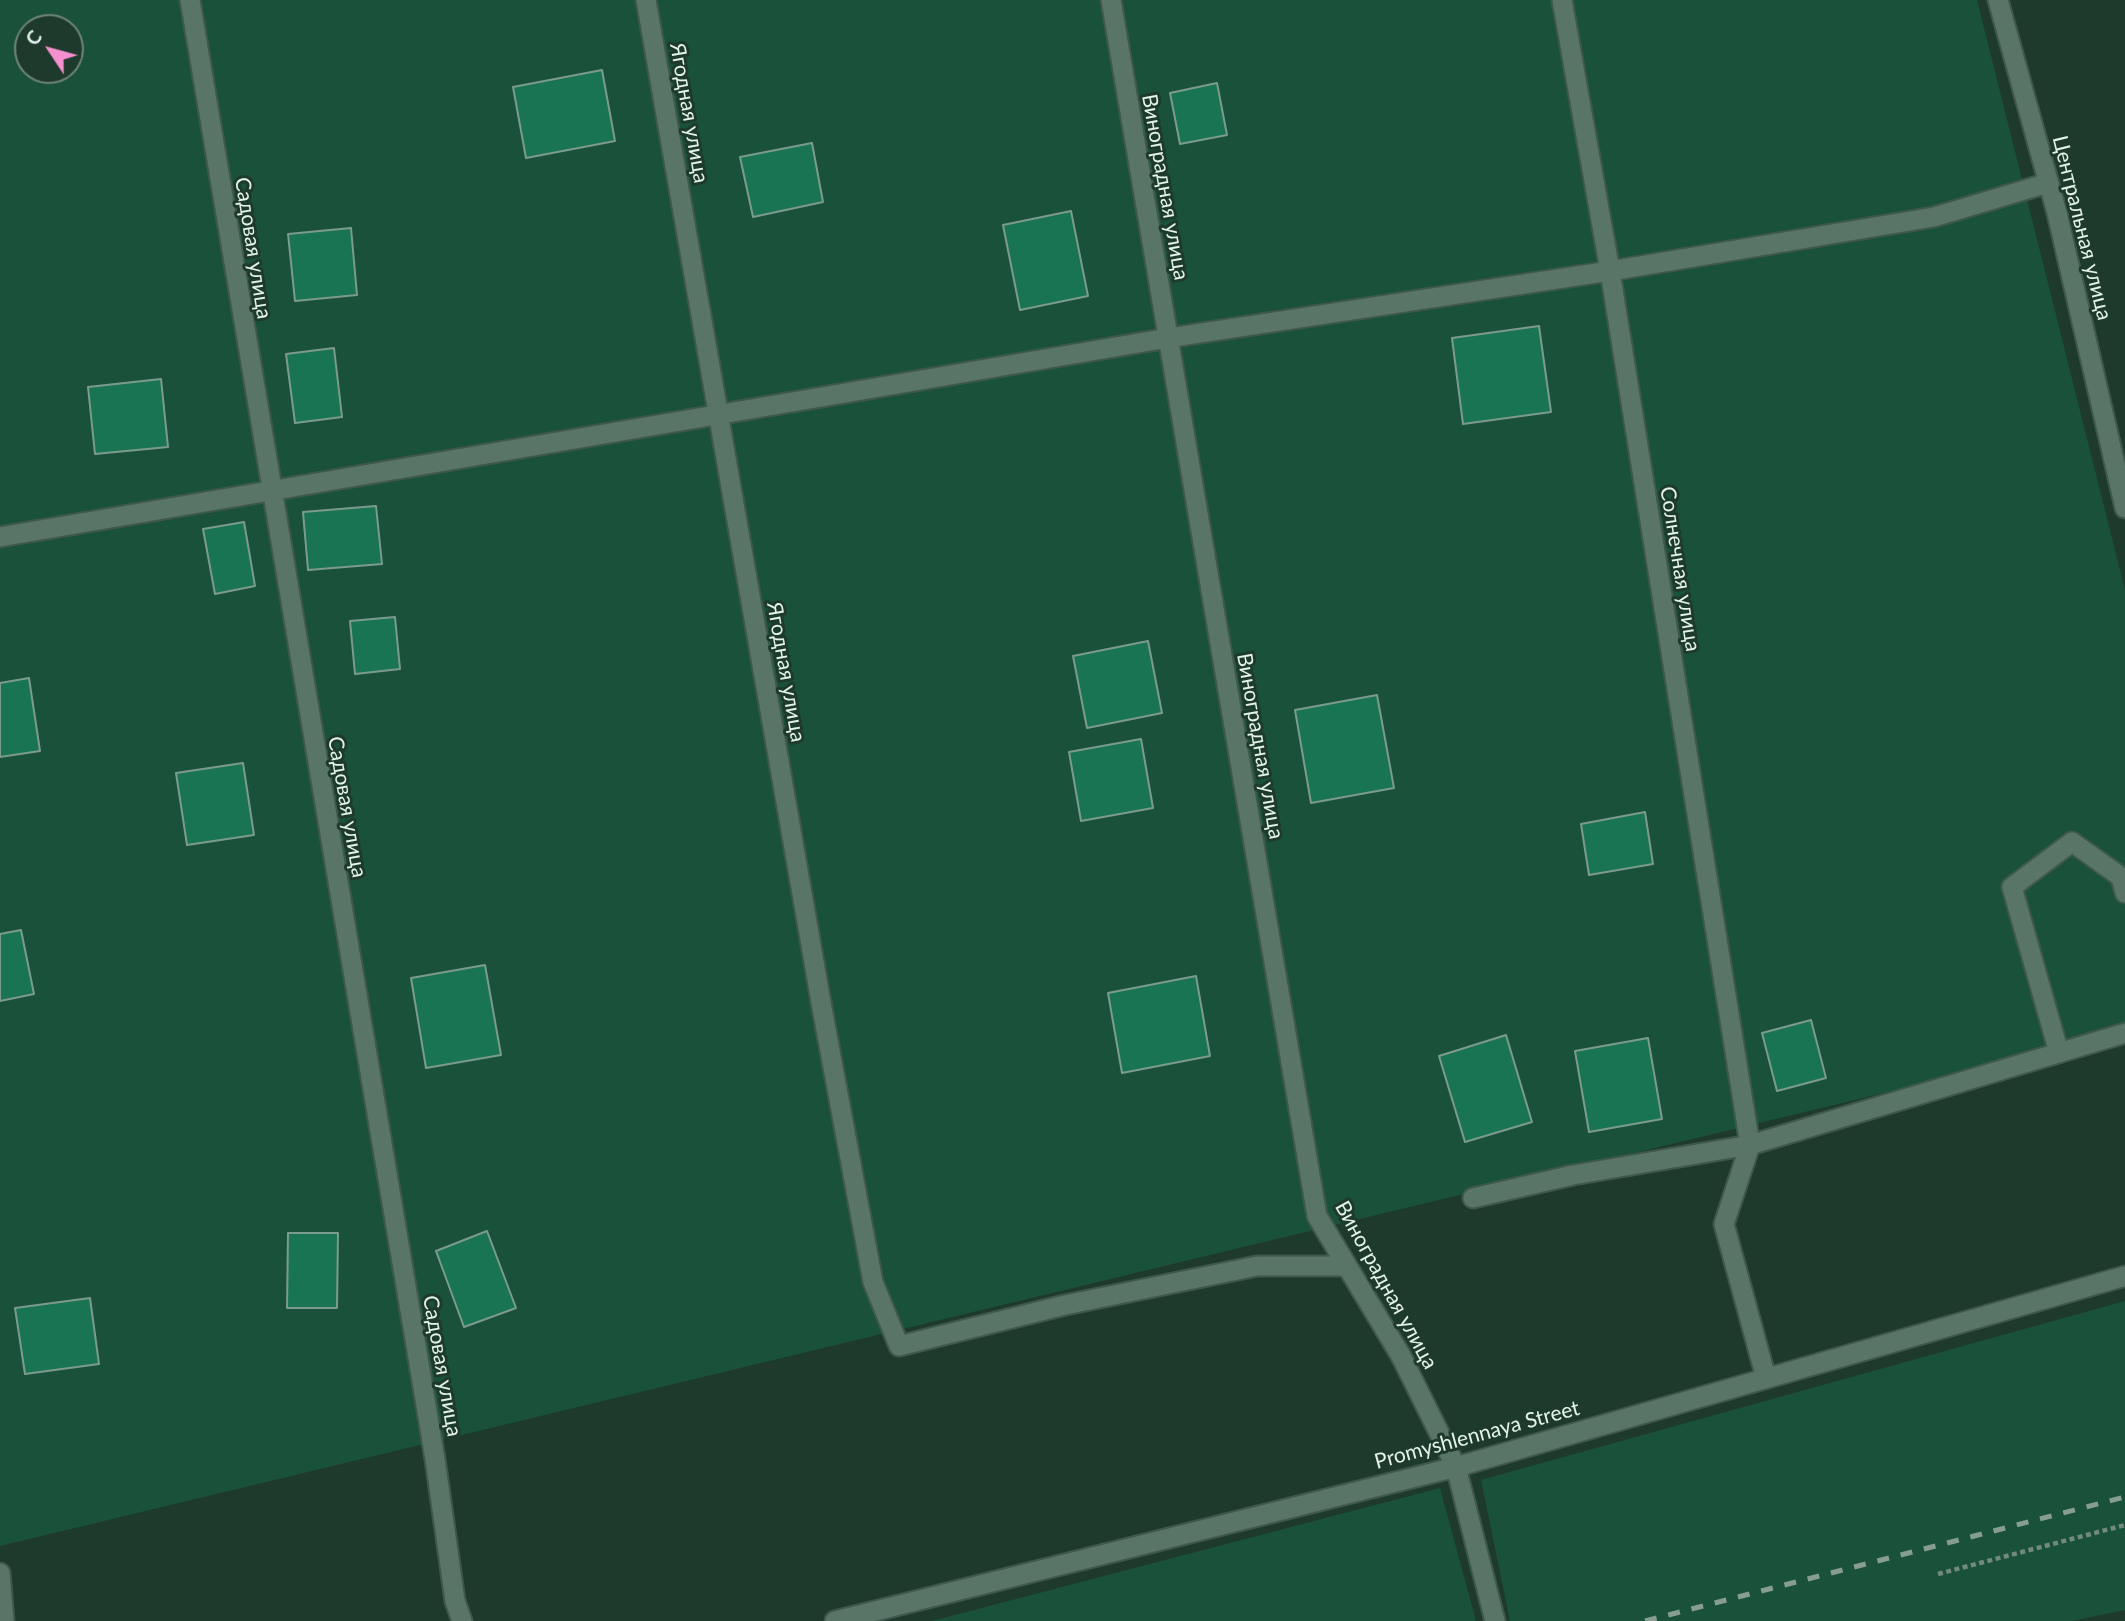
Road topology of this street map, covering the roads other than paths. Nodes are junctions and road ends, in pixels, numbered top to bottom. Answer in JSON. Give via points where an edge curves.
{"nodes":[{"id":1,"x":190,"y":0,"type":"edge"},
{"id":2,"x":646,"y":0,"type":"edge"},
{"id":3,"x":1111,"y":0,"type":"edge"},
{"id":4,"x":1562,"y":0,"type":"edge"},
{"id":5,"x":1998,"y":0,"type":"edge"},
{"id":6,"x":2048,"y":183,"type":"junction"},
{"id":7,"x":1610,"y":271,"type":"junction"},
{"id":8,"x":1168,"y":338,"type":"junction"},
{"id":9,"x":718,"y":416,"type":"junction"},
{"id":10,"x":270,"y":491,"type":"junction"},
{"id":11,"x":2125,"y":508,"type":"edge"},
{"id":12,"x":0,"y":537,"type":"edge"},
{"id":13,"x":2125,"y":893,"type":"edge"},
{"id":14,"x":2125,"y":1033,"type":"edge"},
{"id":15,"x":2059,"y":1053,"type":"junction"},
{"id":16,"x":1750,"y":1145,"type":"junction"},
{"id":17,"x":1473,"y":1198,"type":"dead end"},
{"id":18,"x":1346,"y":1266,"type":"junction"},
{"id":19,"x":2125,"y":1276,"type":"edge"},
{"id":20,"x":1766,"y":1378,"type":"junction"},
{"id":21,"x":1456,"y":1466,"type":"junction"},
{"id":22,"x":0,"y":1573,"type":"edge"},
{"id":23,"x":4,"y":1621,"type":"edge"},
{"id":24,"x":462,"y":1621,"type":"edge"},
{"id":25,"x":835,"y":1621,"type":"edge"},
{"id":26,"x":1494,"y":1621,"type":"edge"}],
"edges":[{"from":1,"to":10,"type":"street","name":"Садовая улица"},
{"from":2,"to":9,"type":"street","name":"Ягодная улица"},
{"from":3,"to":8,"type":"street","name":"Виноградная улица"},
{"from":4,"to":7,"type":"street","name":"Солнечная улица"},
{"from":5,"to":6,"type":"street","name":"Центральная улица"},
{"from":6,"to":7,"type":"street","via":[[1934,217]]},
{"from":6,"to":11,"type":"street","name":"Центральная улица"},
{"from":7,"to":8,"type":"street"},
{"from":7,"to":16,"type":"street","name":"Солнечная улица"},
{"from":8,"to":9,"type":"street"},
{"from":8,"to":18,"type":"street","name":"Виноградная улица","via":[[1317,1216]]},
{"from":9,"to":10,"type":"street"},
{"from":9,"to":18,"type":"street","name":"Ягодная улица","via":[[873,1282],[899,1346],[1257,1266]]},
{"from":10,"to":12,"type":"street"},
{"from":10,"to":24,"type":"street","name":"Садовая улица","via":[[435,1458],[454,1601]]},
{"from":13,"to":15,"type":"street","via":[[2121,877],[2073,842],[2012,887]]},
{"from":14,"to":15,"type":"street"},
{"from":15,"to":16,"type":"street"},
{"from":16,"to":17,"type":"street","via":[[1573,1175]]},
{"from":16,"to":20,"type":"street","via":[[1724,1224]]},
{"from":18,"to":21,"type":"street","name":"Виноградная улица","via":[[1401,1356]]},
{"from":19,"to":20,"type":"street","name":"Promyshlennaya Street"},
{"from":20,"to":21,"type":"street","name":"Promyshlennaya Street"},
{"from":21,"to":25,"type":"street","name":"Promyshlennaya Street"},
{"from":21,"to":26,"type":"street","name":"Виноградная улица"},
{"from":22,"to":23,"type":"street"}]}
